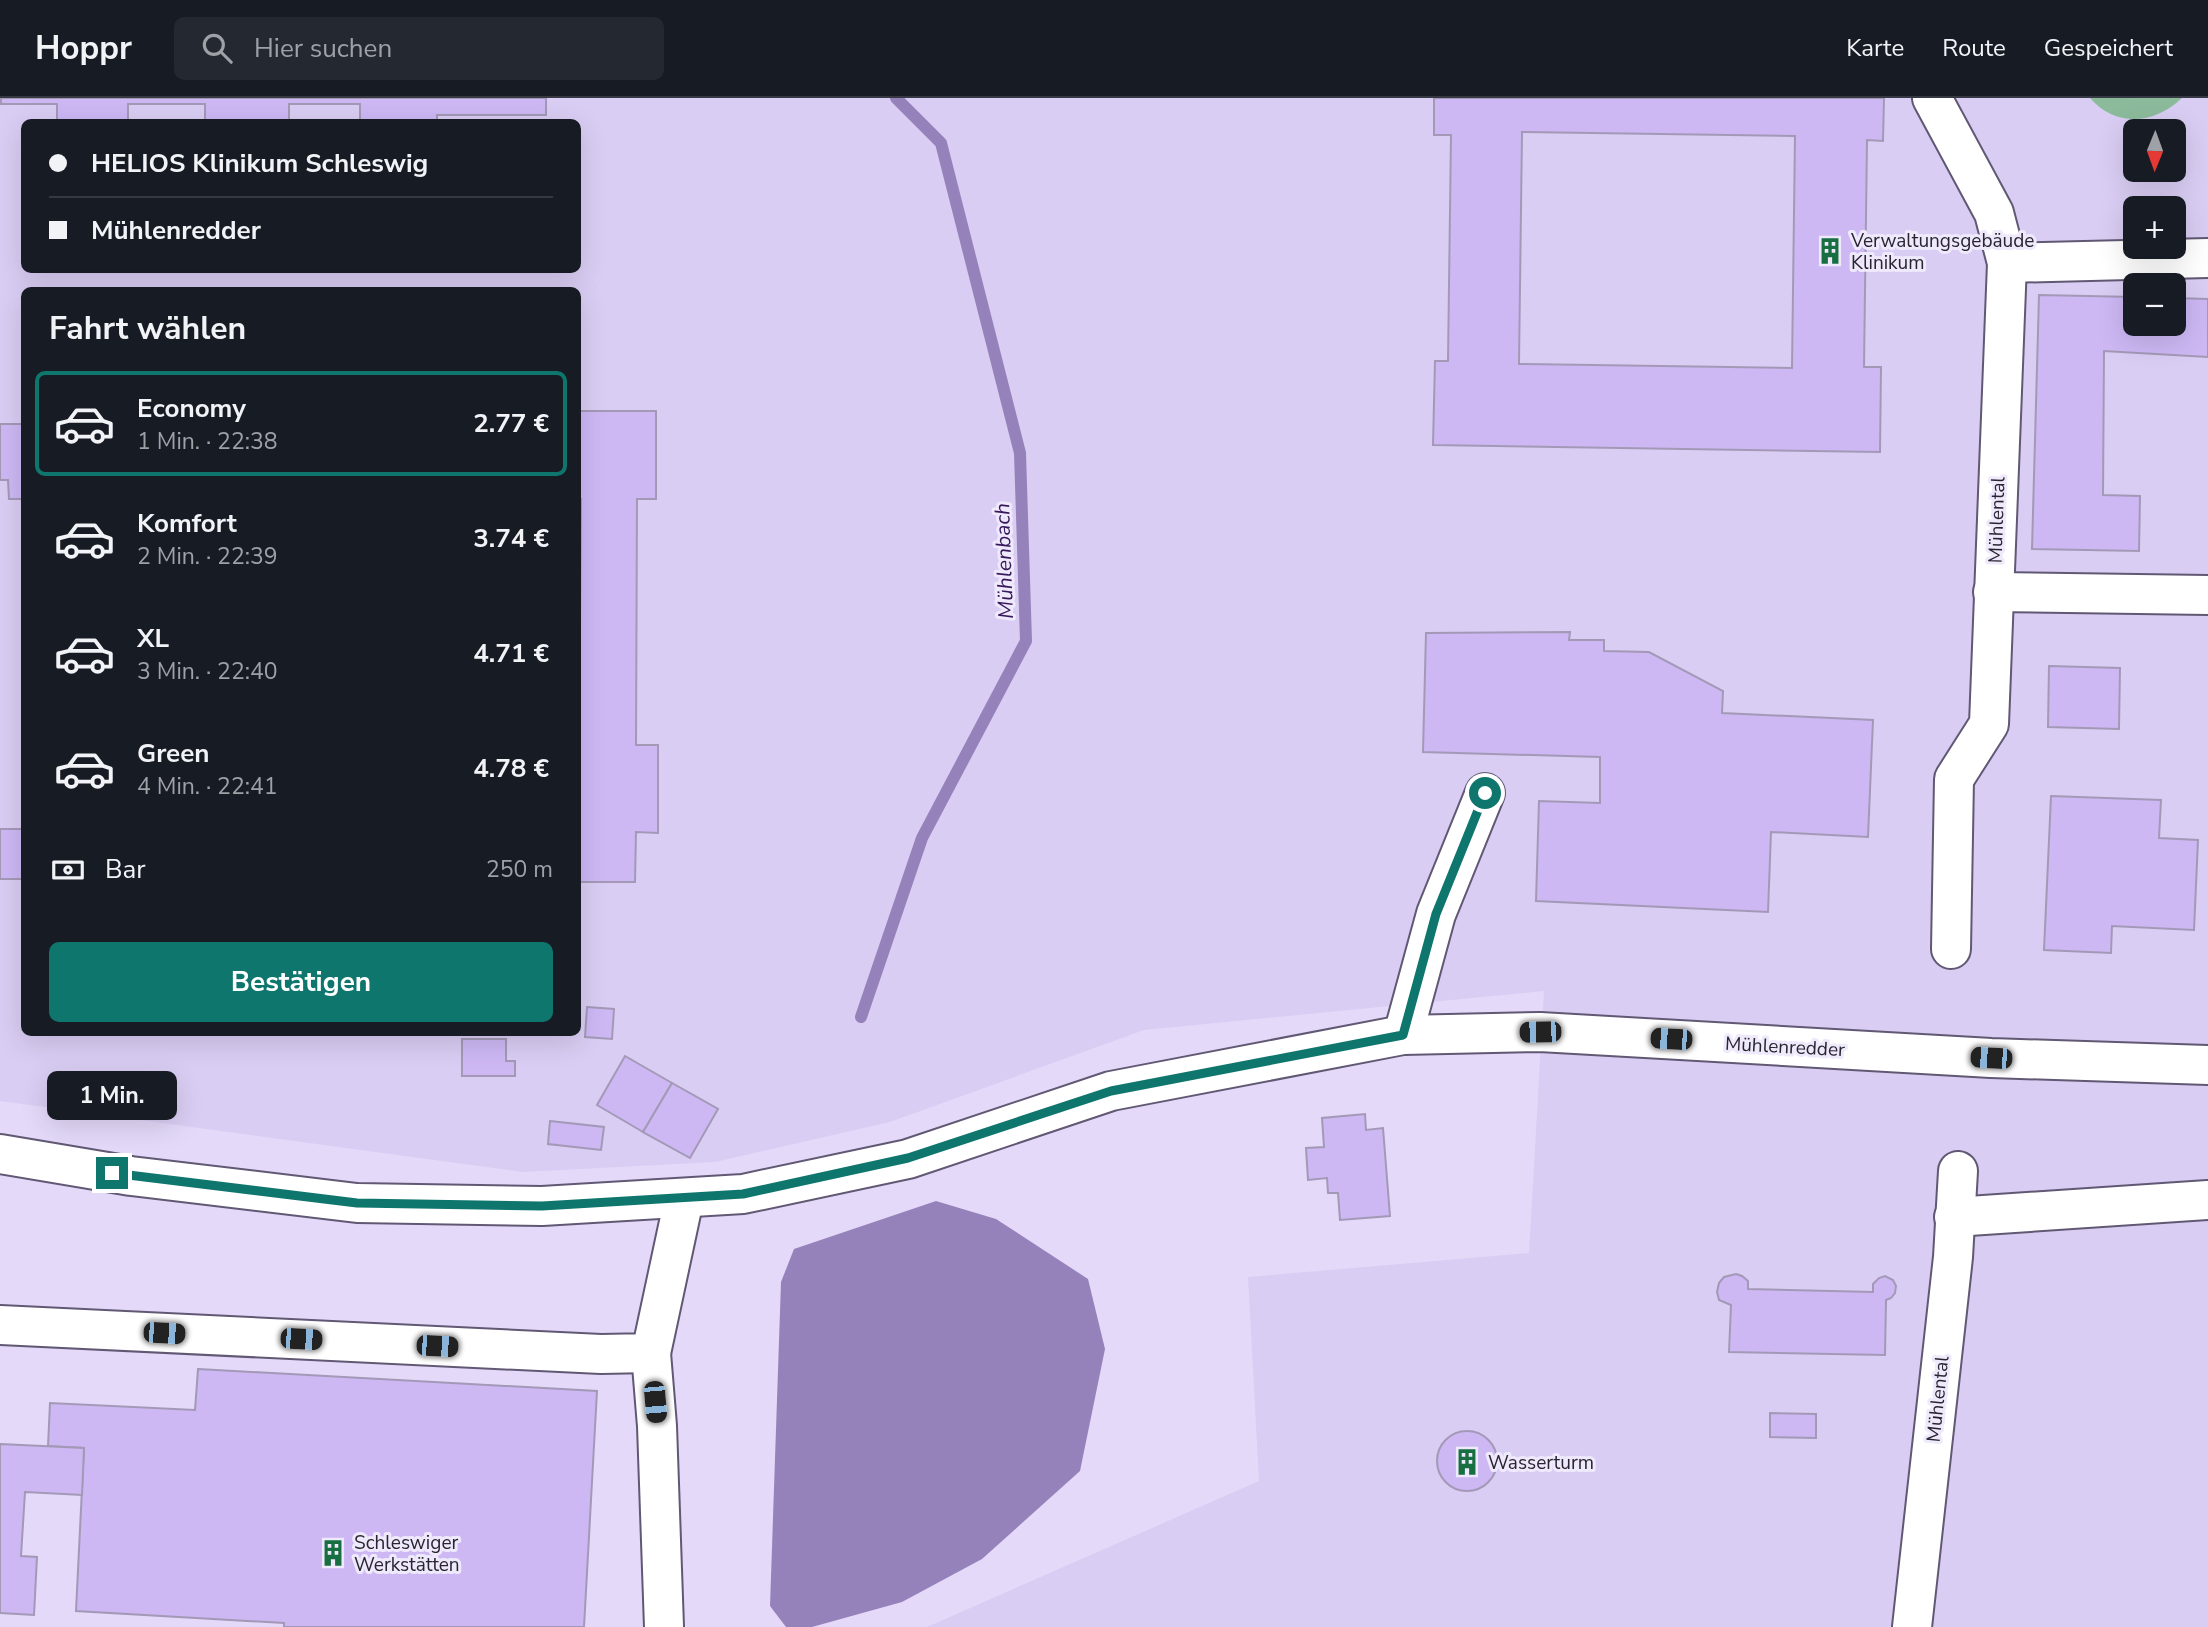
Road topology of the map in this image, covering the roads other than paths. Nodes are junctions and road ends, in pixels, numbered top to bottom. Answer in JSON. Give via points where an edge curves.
{"nodes":[{"id":1,"x":1932,"y":98,"type":"edge"},
{"id":2,"x":2208,"y":258,"type":"edge"},
{"id":3,"x":2007,"y":263,"type":"junction"},
{"id":4,"x":1993,"y":592,"type":"junction"},
{"id":5,"x":2208,"y":594,"type":"edge"},
{"id":6,"x":1485,"y":793,"type":"dead end"},
{"id":7,"x":1951,"y":949,"type":"dead end"},
{"id":8,"x":1403,"y":1035,"type":"junction"},
{"id":9,"x":2208,"y":1065,"type":"edge"},
{"id":10,"x":0,"y":1154,"type":"edge"},
{"id":11,"x":1958,"y":1171,"type":"dead end"},
{"id":12,"x":684,"y":1199,"type":"junction"},
{"id":13,"x":2208,"y":1199,"type":"edge"},
{"id":14,"x":1954,"y":1217,"type":"junction"},
{"id":15,"x":0,"y":1325,"type":"edge"},
{"id":16,"x":651,"y":1353,"type":"junction"},
{"id":17,"x":664,"y":1627,"type":"edge"},
{"id":18,"x":1912,"y":1627,"type":"edge"}],
"edges":[{"from":1,"to":3,"type":"street","name":"Mühlental","via":[[1994,213]]},
{"from":2,"to":3,"type":"street"},
{"from":3,"to":4,"type":"street","name":"Mühlental"},
{"from":4,"to":5,"type":"street"},
{"from":4,"to":7,"type":"street","name":"Mühlental","via":[[1989,724],[1954,779]]},
{"from":6,"to":8,"type":"street","via":[[1436,914]]},
{"from":8,"to":9,"type":"street","name":"Mühlenredder","via":[[1540,1032],[1991,1058]]},
{"from":8,"to":12,"type":"street","name":"Mühlenredder","via":[[1111,1091],[908,1158],[743,1194]]},
{"from":10,"to":12,"type":"street","name":"Mühlenredder","via":[[131,1176],[357,1203],[542,1206]]},
{"from":11,"to":14,"type":"street","name":"Mühlental"},
{"from":12,"to":16,"type":"street"},
{"from":13,"to":14,"type":"street"},
{"from":14,"to":18,"type":"street","name":"Mühlental"},
{"from":15,"to":16,"type":"street"},
{"from":16,"to":17,"type":"street"}]}
